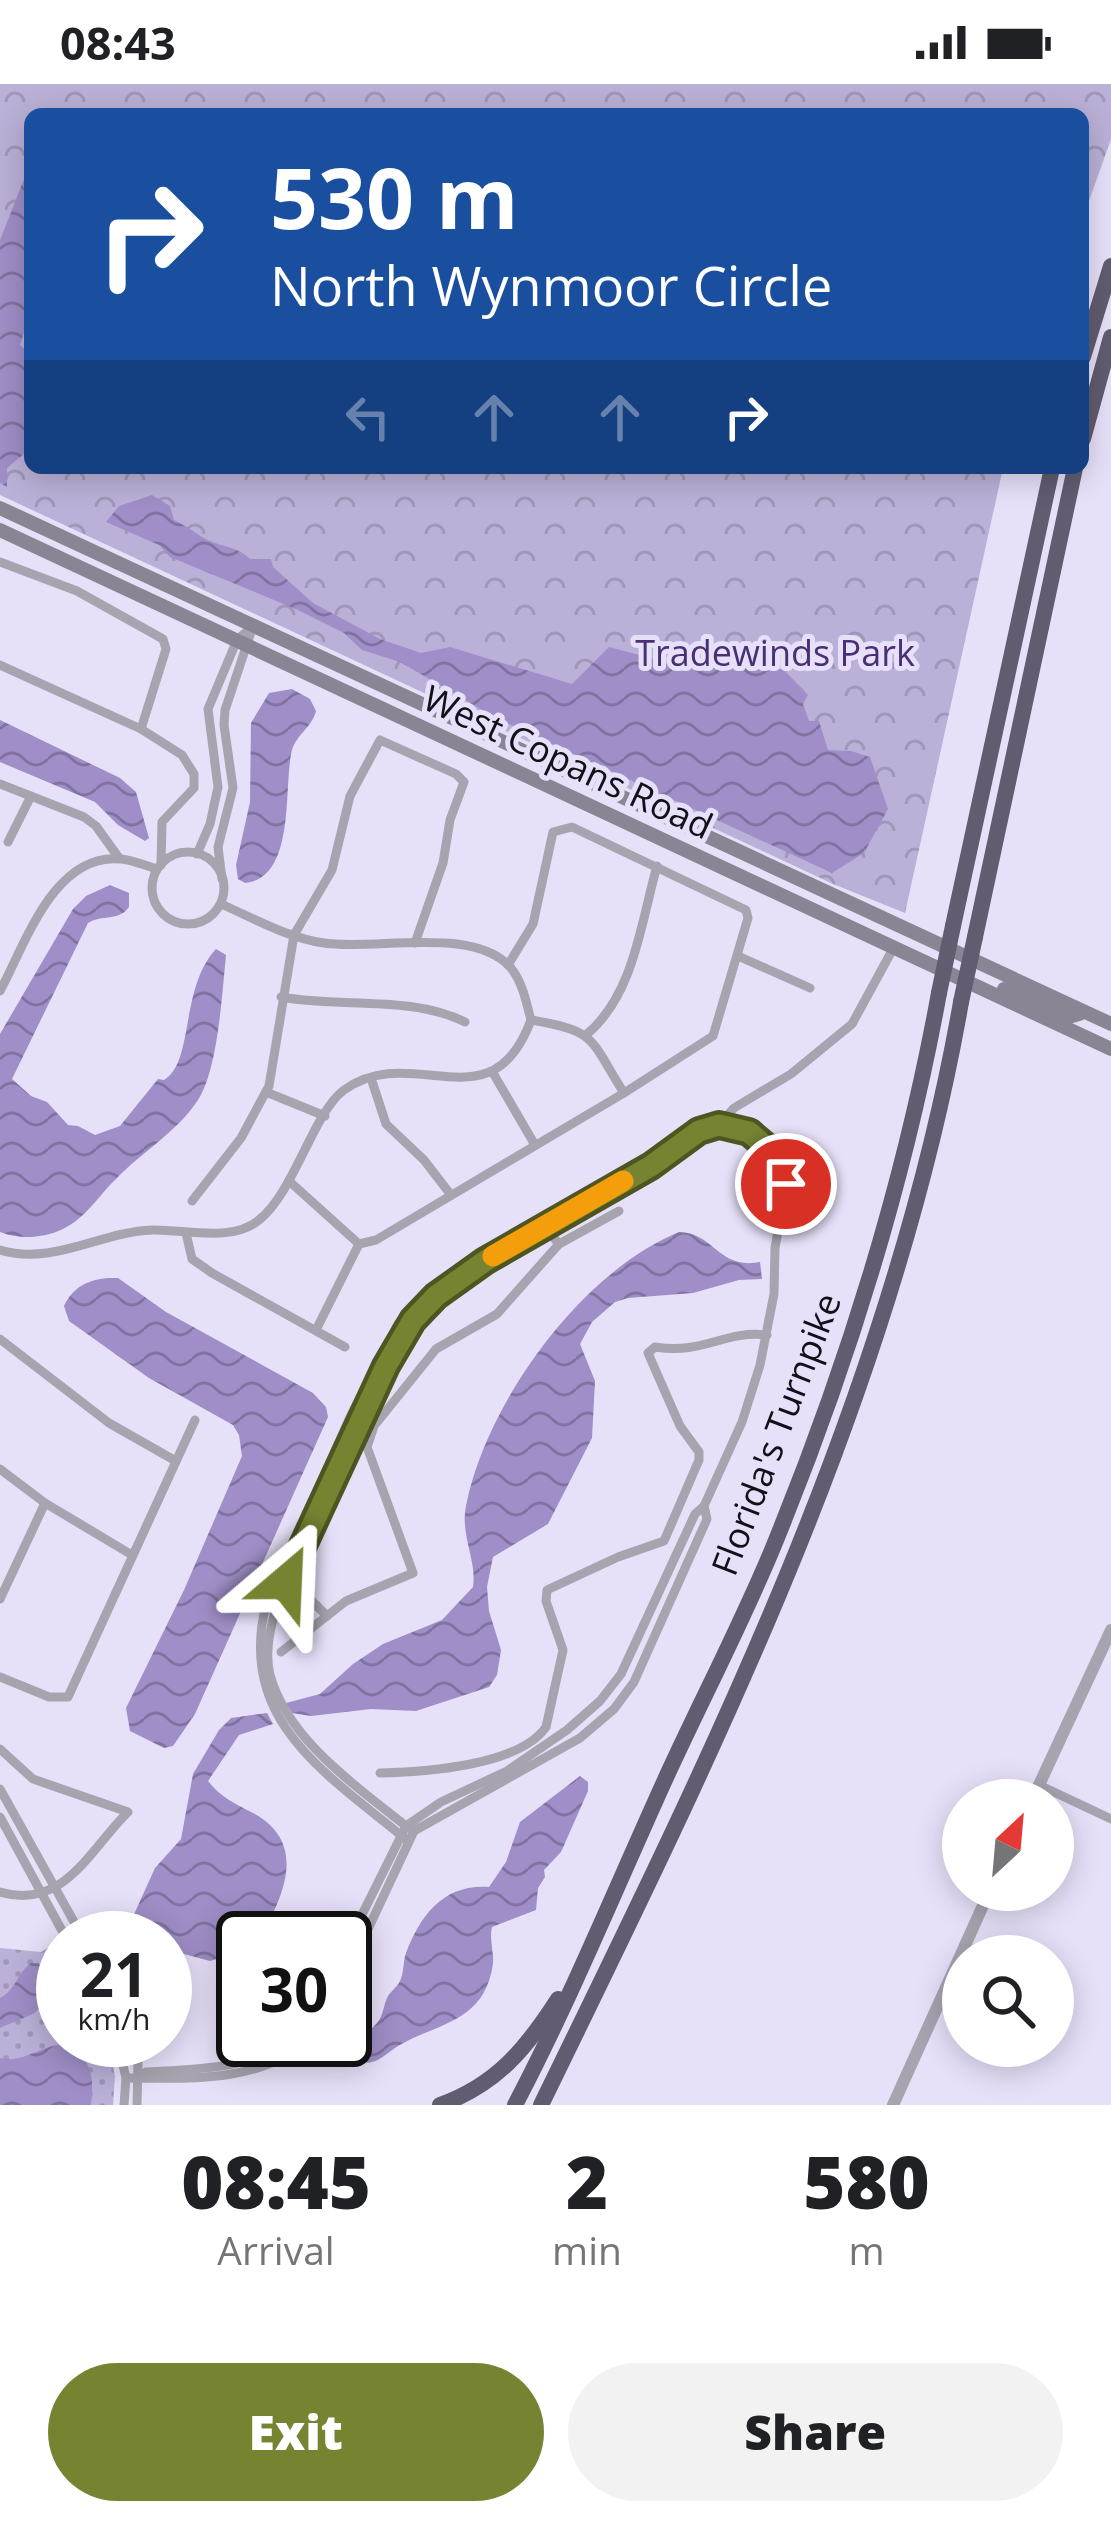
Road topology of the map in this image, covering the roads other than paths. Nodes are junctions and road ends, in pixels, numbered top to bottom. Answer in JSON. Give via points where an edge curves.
{"nodes":[{"id":1,"x":1111,"y":266,"type":"edge"},
{"id":2,"x":1111,"y":337,"type":"edge"},
{"id":3,"x":1089,"y":338,"type":"edge"},
{"id":4,"x":1089,"y":418,"type":"edge"},
{"id":5,"x":1051,"y":474,"type":"edge"},
{"id":6,"x":1074,"y":474,"type":"edge"},
{"id":7,"x":0,"y":508,"type":"edge"},
{"id":8,"x":32,"y":523,"type":"junction"},
{"id":9,"x":0,"y":530,"type":"edge"},
{"id":10,"x":23,"y":540,"type":"junction"},
{"id":11,"x":0,"y":562,"type":"edge"},
{"id":12,"x":254,"y":626,"type":"junction"},
{"id":13,"x":243,"y":643,"type":"junction"},
{"id":14,"x":0,"y":664,"type":"edge"},
{"id":15,"x":208,"y":709,"type":"junction"},
{"id":16,"x":225,"y":710,"type":"junction"},
{"id":17,"x":141,"y":729,"type":"junction"},
{"id":18,"x":0,"y":784,"type":"edge"},
{"id":19,"x":31,"y":796,"type":"junction"},
{"id":20,"x":214,"y":804,"type":"junction"},
{"id":21,"x":229,"y":808,"type":"junction"},
{"id":22,"x":160,"y":833,"type":"junction"},
{"id":23,"x":699,"y":833,"type":"junction"},
{"id":24,"x":8,"y":842,"type":"dead end"},
{"id":25,"x":690,"y":852,"type":"junction"},
{"id":26,"x":191,"y":853,"type":"junction"},
{"id":27,"x":118,"y":858,"type":"junction"},
{"id":28,"x":657,"y":866,"type":"junction"},
{"id":29,"x":159,"y":867,"type":"junction"},
{"id":30,"x":222,"y":879,"type":"junction"},
{"id":31,"x":220,"y":904,"type":"junction"},
{"id":32,"x":294,"y":935,"type":"junction"},
{"id":33,"x":415,"y":944,"type":"junction"},
{"id":34,"x":893,"y":947,"type":"junction"},
{"id":35,"x":738,"y":956,"type":"junction"},
{"id":36,"x":508,"y":964,"type":"junction"},
{"id":37,"x":810,"y":988,"type":"dead end"},
{"id":38,"x":0,"y":991,"type":"edge"},
{"id":39,"x":281,"y":997,"type":"junction"},
{"id":40,"x":1084,"y":1012,"type":"junction"},
{"id":41,"x":531,"y":1020,"type":"junction"},
{"id":42,"x":465,"y":1022,"type":"dead end"},
{"id":43,"x":1111,"y":1024,"type":"edge"},
{"id":44,"x":587,"y":1034,"type":"junction"},
{"id":45,"x":1111,"y":1034,"type":"edge"},
{"id":46,"x":1091,"y":1040,"type":"junction"},
{"id":47,"x":1111,"y":1049,"type":"edge"},
{"id":48,"x":493,"y":1073,"type":"junction"},
{"id":49,"x":371,"y":1078,"type":"junction"},
{"id":50,"x":266,"y":1093,"type":"junction"},
{"id":51,"x":624,"y":1093,"type":"junction"},
{"id":52,"x":325,"y":1116,"type":"junction"},
{"id":53,"x":719,"y":1125,"type":"junction"},
{"id":54,"x":535,"y":1145,"type":"junction"},
{"id":55,"x":289,"y":1181,"type":"junction"},
{"id":56,"x":451,"y":1195,"type":"junction"},
{"id":57,"x":192,"y":1201,"type":"dead end"},
{"id":58,"x":619,"y":1211,"type":"dead end"},
{"id":59,"x":542,"y":1224,"type":"junction"},
{"id":60,"x":186,"y":1233,"type":"junction"},
{"id":61,"x":359,"y":1244,"type":"junction"},
{"id":62,"x":559,"y":1244,"type":"junction"},
{"id":63,"x":0,"y":1250,"type":"edge"},
{"id":64,"x":316,"y":1330,"type":"junction"},
{"id":65,"x":767,"y":1335,"type":"junction"},
{"id":66,"x":0,"y":1340,"type":"edge"},
{"id":67,"x":345,"y":1346,"type":"dead end"},
{"id":68,"x":356,"y":1419,"type":"junction"},
{"id":69,"x":195,"y":1420,"type":"dead end"},
{"id":70,"x":374,"y":1426,"type":"junction"},
{"id":71,"x":175,"y":1460,"type":"junction"},
{"id":72,"x":0,"y":1469,"type":"edge"},
{"id":73,"x":682,"y":1499,"type":"junction"},
{"id":74,"x":45,"y":1503,"type":"junction"},
{"id":75,"x":704,"y":1506,"type":"junction"},
{"id":76,"x":132,"y":1555,"type":"junction"},
{"id":77,"x":282,"y":1582,"type":"junction"},
{"id":78,"x":0,"y":1599,"type":"edge"},
{"id":79,"x":327,"y":1616,"type":"junction"},
{"id":80,"x":1111,"y":1630,"type":"edge"},
{"id":81,"x":281,"y":1652,"type":"dead end"},
{"id":82,"x":0,"y":1677,"type":"edge"},
{"id":83,"x":0,"y":1749,"type":"edge"},
{"id":84,"x":501,"y":1754,"type":"junction"},
{"id":85,"x":380,"y":1773,"type":"dead end"},
{"id":86,"x":509,"y":1775,"type":"junction"},
{"id":87,"x":1042,"y":1779,"type":"edge"},
{"id":88,"x":0,"y":1790,"type":"edge"},
{"id":89,"x":1074,"y":1802,"type":"edge"},
{"id":90,"x":0,"y":1817,"type":"edge"},
{"id":91,"x":1111,"y":1819,"type":"edge"},
{"id":92,"x":407,"y":1833,"type":"junction"},
{"id":93,"x":53,"y":1886,"type":"junction"},
{"id":94,"x":0,"y":1892,"type":"edge"},
{"id":95,"x":41,"y":1893,"type":"junction"},
{"id":96,"x":51,"y":1911,"type":"edge"},
{"id":97,"x":67,"y":1911,"type":"edge"},
{"id":98,"x":365,"y":1911,"type":"edge"},
{"id":99,"x":980,"y":1911,"type":"edge"},
{"id":100,"x":372,"y":1915,"type":"edge"},
{"id":101,"x":584,"y":1958,"type":"junction"},
{"id":102,"x":216,"y":2064,"type":"edge"},
{"id":103,"x":123,"y":2067,"type":"edge"},
{"id":104,"x":137,"y":2067,"type":"edge"},
{"id":105,"x":261,"y":2067,"type":"edge"},
{"id":106,"x":125,"y":2078,"type":"junction"},
{"id":107,"x":139,"y":2078,"type":"junction"},
{"id":108,"x":124,"y":2105,"type":"edge"},
{"id":109,"x":137,"y":2105,"type":"edge"},
{"id":110,"x":440,"y":2105,"type":"edge"},
{"id":111,"x":515,"y":2105,"type":"edge"},
{"id":112,"x":541,"y":2105,"type":"edge"},
{"id":113,"x":892,"y":2105,"type":"edge"}],
"edges":[{"from":1,"to":3,"type":"highway"},
{"from":2,"to":4,"type":"highway"},
{"from":5,"to":101,"type":"highway","name":"Florida's Turnpike","bridge":true,"via":[[886,1229],[770,1554]]},
{"from":6,"to":112,"type":"highway","name":"Florida's Turnpike","bridge":true,"via":[[938,1128],[853,1406],[738,1685]]},
{"from":7,"to":8,"type":"main road","name":"West Copans Road"},
{"from":8,"to":10,"type":"main road"},
{"from":8,"to":12,"type":"main road","name":"West Copans Road"},
{"from":9,"to":10,"type":"main road","name":"West Copans Road"},
{"from":10,"to":13,"type":"main road","name":"West Copans Road"},
{"from":11,"to":17,"type":"street","via":[[77,591],[163,639]]},
{"from":12,"to":13,"type":"street"},
{"from":12,"to":23,"type":"main road","name":"West Copans Road"},
{"from":13,"to":15,"type":"street"},
{"from":13,"to":16,"type":"street"},
{"from":13,"to":25,"type":"main road","name":"West Copans Road"},
{"from":14,"to":17,"type":"street"},
{"from":15,"to":16,"type":"street"},
{"from":15,"to":20,"type":"street"},
{"from":16,"to":21,"type":"street"},
{"from":17,"to":22,"type":"street","via":[[182,755],[194,774],[194,788]]},
{"from":18,"to":19,"type":"street"},
{"from":19,"to":24,"type":"street"},
{"from":19,"to":27,"type":"street","via":[[84,817]]},
{"from":20,"to":21,"type":"street"},
{"from":20,"to":26,"type":"street"},
{"from":21,"to":30,"type":"street","via":[[218,847]]},
{"from":22,"to":26,"type":"street"},
{"from":22,"to":29,"type":"street"},
{"from":23,"to":25,"type":"main road"},
{"from":23,"to":40,"type":"main road","name":"West Copans Road"},
{"from":25,"to":34,"type":"main road","name":"West Copans Road"},
{"from":26,"to":29,"type":"street"},
{"from":26,"to":30,"type":"street","via":[[208,859]]},
{"from":27,"to":29,"type":"street"},
{"from":27,"to":38,"type":"street","via":[[75,871],[58,887]]},
{"from":28,"to":35,"type":"street","via":[[746,910]]},
{"from":28,"to":36,"type":"street","via":[[572,827],[553,832],[533,925]]},
{"from":28,"to":44,"type":"street","via":[[618,999]]},
{"from":29,"to":31,"type":"street","via":[[153,899],[166,917],[198,923]]},
{"from":30,"to":31,"type":"street"},
{"from":31,"to":32,"type":"street"},
{"from":32,"to":33,"type":"street"},
{"from":32,"to":33,"type":"street","via":[[332,870],[350,796],[380,740],[464,782]]},
{"from":32,"to":39,"type":"street"},
{"from":33,"to":36,"type":"street","via":[[469,947]]},
{"from":34,"to":40,"type":"main road","via":[[1072,1016]]},
{"from":34,"to":46,"type":"main road","name":"West Copans Road"},
{"from":34,"to":53,"type":"street","via":[[852,1024]]},
{"from":35,"to":37,"type":"street"},
{"from":35,"to":51,"type":"street","via":[[713,1036]]},
{"from":36,"to":41,"type":"street"},
{"from":39,"to":42,"type":"street","via":[[442,1011]]},
{"from":39,"to":50,"type":"street"},
{"from":40,"to":43,"type":"main road","name":"West Copans Road"},
{"from":41,"to":44,"type":"street"},
{"from":41,"to":48,"type":"street"},
{"from":44,"to":51,"type":"street"},
{"from":45,"to":46,"type":"main road"},
{"from":46,"to":47,"type":"main road","name":"West Copans Road"},
{"from":48,"to":49,"type":"street"},
{"from":48,"to":54,"type":"street"},
{"from":49,"to":52,"type":"street","via":[[342,1091]]},
{"from":49,"to":56,"type":"street","via":[[386,1124]]},
{"from":50,"to":52,"type":"street"},
{"from":50,"to":57,"type":"street"},
{"from":51,"to":54,"type":"street"},
{"from":52,"to":55,"type":"street"},
{"from":53,"to":59,"type":"street","via":[[627,1168]]},
{"from":53,"to":65,"type":"street","via":[[749,1132],[777,1156],[786,1184]]},
{"from":54,"to":56,"type":"street"},
{"from":55,"to":60,"type":"street","via":[[249,1226]]},
{"from":55,"to":61,"type":"street"},
{"from":56,"to":61,"type":"street"},
{"from":58,"to":62,"type":"street"},
{"from":59,"to":62,"type":"street"},
{"from":59,"to":68,"type":"street","via":[[479,1254],[398,1324]]},
{"from":60,"to":63,"type":"street","via":[[153,1230],[43,1255]]},
{"from":60,"to":64,"type":"street","via":[[192,1259]]},
{"from":61,"to":64,"type":"street"},
{"from":62,"to":70,"type":"street","via":[[497,1314],[436,1349]]},
{"from":64,"to":67,"type":"street"},
{"from":65,"to":73,"type":"street","via":[[744,1332],[683,1352],[648,1352],[699,1452]]},
{"from":65,"to":75,"type":"street","via":[[742,1422]]},
{"from":66,"to":71,"type":"street","via":[[110,1423]]},
{"from":68,"to":70,"type":"street"},
{"from":68,"to":77,"type":"street"},
{"from":69,"to":71,"type":"street"},
{"from":70,"to":79,"type":"street","via":[[367,1447],[413,1573]]},
{"from":71,"to":76,"type":"street"},
{"from":72,"to":74,"type":"street"},
{"from":73,"to":75,"type":"street"},
{"from":73,"to":84,"type":"street","via":[[664,1541],[547,1590],[562,1650],[546,1727]]},
{"from":74,"to":76,"type":"street"},
{"from":74,"to":78,"type":"street"},
{"from":75,"to":86,"type":"street","via":[[707,1519],[634,1682],[580,1738]]},
{"from":76,"to":82,"type":"street","via":[[68,1697]]},
{"from":77,"to":79,"type":"street","via":[[295,1584]]},
{"from":77,"to":92,"type":"street","via":[[260,1630],[260,1665],[275,1703],[288,1725]]},
{"from":79,"to":81,"type":"street"},
{"from":80,"to":87,"type":"street"},
{"from":83,"to":93,"type":"street","via":[[33,1779],[128,1813],[88,1863]]},
{"from":84,"to":85,"type":"street","via":[[443,1771]]},
{"from":84,"to":86,"type":"street"},
{"from":86,"to":92,"type":"street"},
{"from":88,"to":93,"type":"street"},
{"from":89,"to":91,"type":"street"},
{"from":90,"to":95,"type":"street"},
{"from":92,"to":98,"type":"street"},
{"from":92,"to":100,"type":"street"},
{"from":93,"to":95,"type":"street"},
{"from":93,"to":97,"type":"street"},
{"from":94,"to":95,"type":"street"},
{"from":95,"to":96,"type":"street"},
{"from":99,"to":113,"type":"street"},
{"from":101,"to":110,"type":"highway","via":[[523,2051],[495,2078]]},
{"from":101,"to":111,"type":"highway","name":"Florida's Turnpike"},
{"from":102,"to":107,"type":"street"},
{"from":103,"to":106,"type":"street"},
{"from":104,"to":107,"type":"street"},
{"from":105,"to":107,"type":"street"},
{"from":106,"to":107,"type":"street"},
{"from":106,"to":108,"type":"street"},
{"from":107,"to":109,"type":"street"}]}
